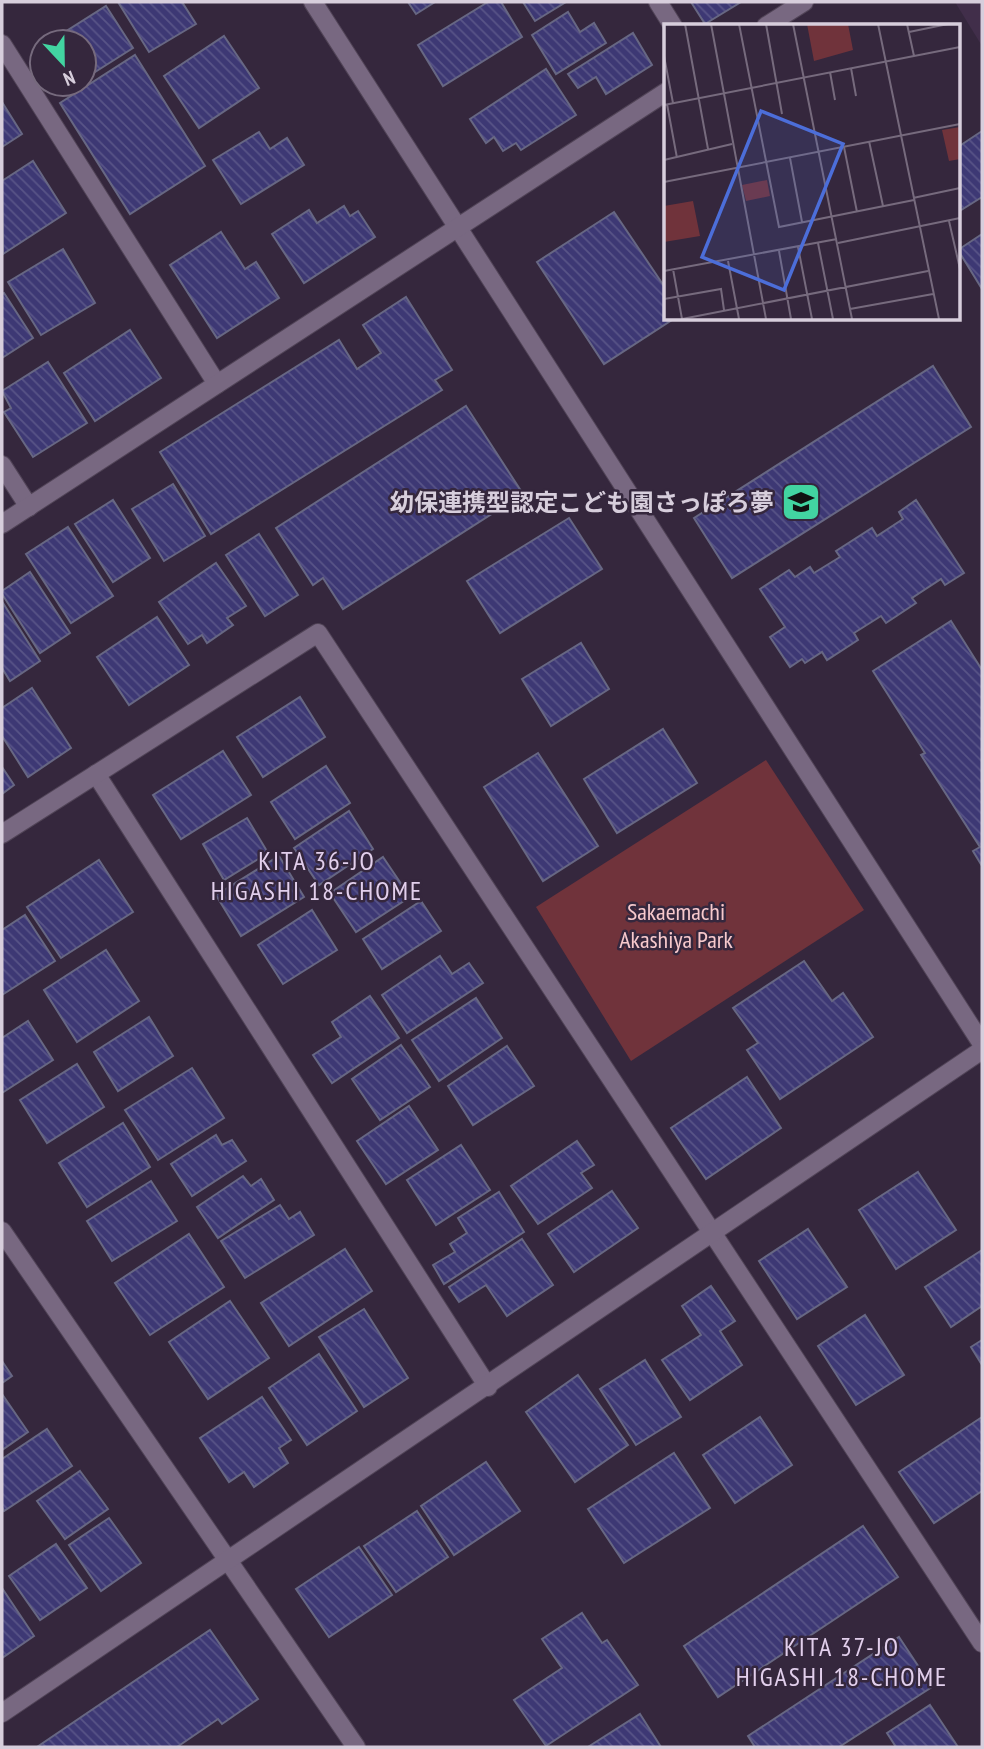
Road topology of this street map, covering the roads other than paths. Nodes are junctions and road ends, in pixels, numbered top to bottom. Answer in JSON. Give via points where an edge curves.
{"nodes":[{"id":1,"x":313,"y":2,"type":"edge"},
{"id":2,"x":658,"y":2,"type":"edge"},
{"id":3,"x":804,"y":2,"type":"edge"},
{"id":4,"x":672,"y":24,"type":"edge"},
{"id":5,"x":769,"y":24,"type":"edge"},
{"id":6,"x":2,"y":44,"type":"edge"},
{"id":7,"x":664,"y":93,"type":"edge"},
{"id":8,"x":458,"y":227,"type":"junction"},
{"id":9,"x":217,"y":384,"type":"junction"},
{"id":10,"x":2,"y":465,"type":"edge"},
{"id":11,"x":29,"y":507,"type":"junction"},
{"id":12,"x":2,"y":524,"type":"edge"},
{"id":13,"x":96,"y":774,"type":"junction"},
{"id":14,"x":2,"y":834,"type":"edge"},
{"id":15,"x":982,"y":1044,"type":"edge"},
{"id":16,"x":982,"y":1050,"type":"edge"},
{"id":17,"x":2,"y":1231,"type":"edge"},
{"id":18,"x":712,"y":1234,"type":"junction"},
{"id":19,"x":488,"y":1387,"type":"junction"},
{"id":20,"x":228,"y":1558,"type":"junction"},
{"id":21,"x":982,"y":1643,"type":"edge"},
{"id":22,"x":2,"y":1713,"type":"edge"},
{"id":23,"x":356,"y":1747,"type":"edge"}],
"edges":[{"from":1,"to":8,"type":"street"},
{"from":2,"to":4,"type":"street"},
{"from":3,"to":5,"type":"street"},
{"from":6,"to":9,"type":"street"},
{"from":7,"to":8,"type":"street"},
{"from":8,"to":9,"type":"street"},
{"from":8,"to":15,"type":"street"},
{"from":9,"to":11,"type":"street"},
{"from":10,"to":11,"type":"street"},
{"from":11,"to":12,"type":"street"},
{"from":13,"to":14,"type":"street"},
{"from":13,"to":18,"type":"street","via":[[318,633]]},
{"from":13,"to":19,"type":"street"},
{"from":16,"to":18,"type":"street"},
{"from":17,"to":20,"type":"street"},
{"from":18,"to":19,"type":"street"},
{"from":18,"to":21,"type":"street"},
{"from":19,"to":20,"type":"street"},
{"from":20,"to":22,"type":"street"},
{"from":20,"to":23,"type":"street"}]}
